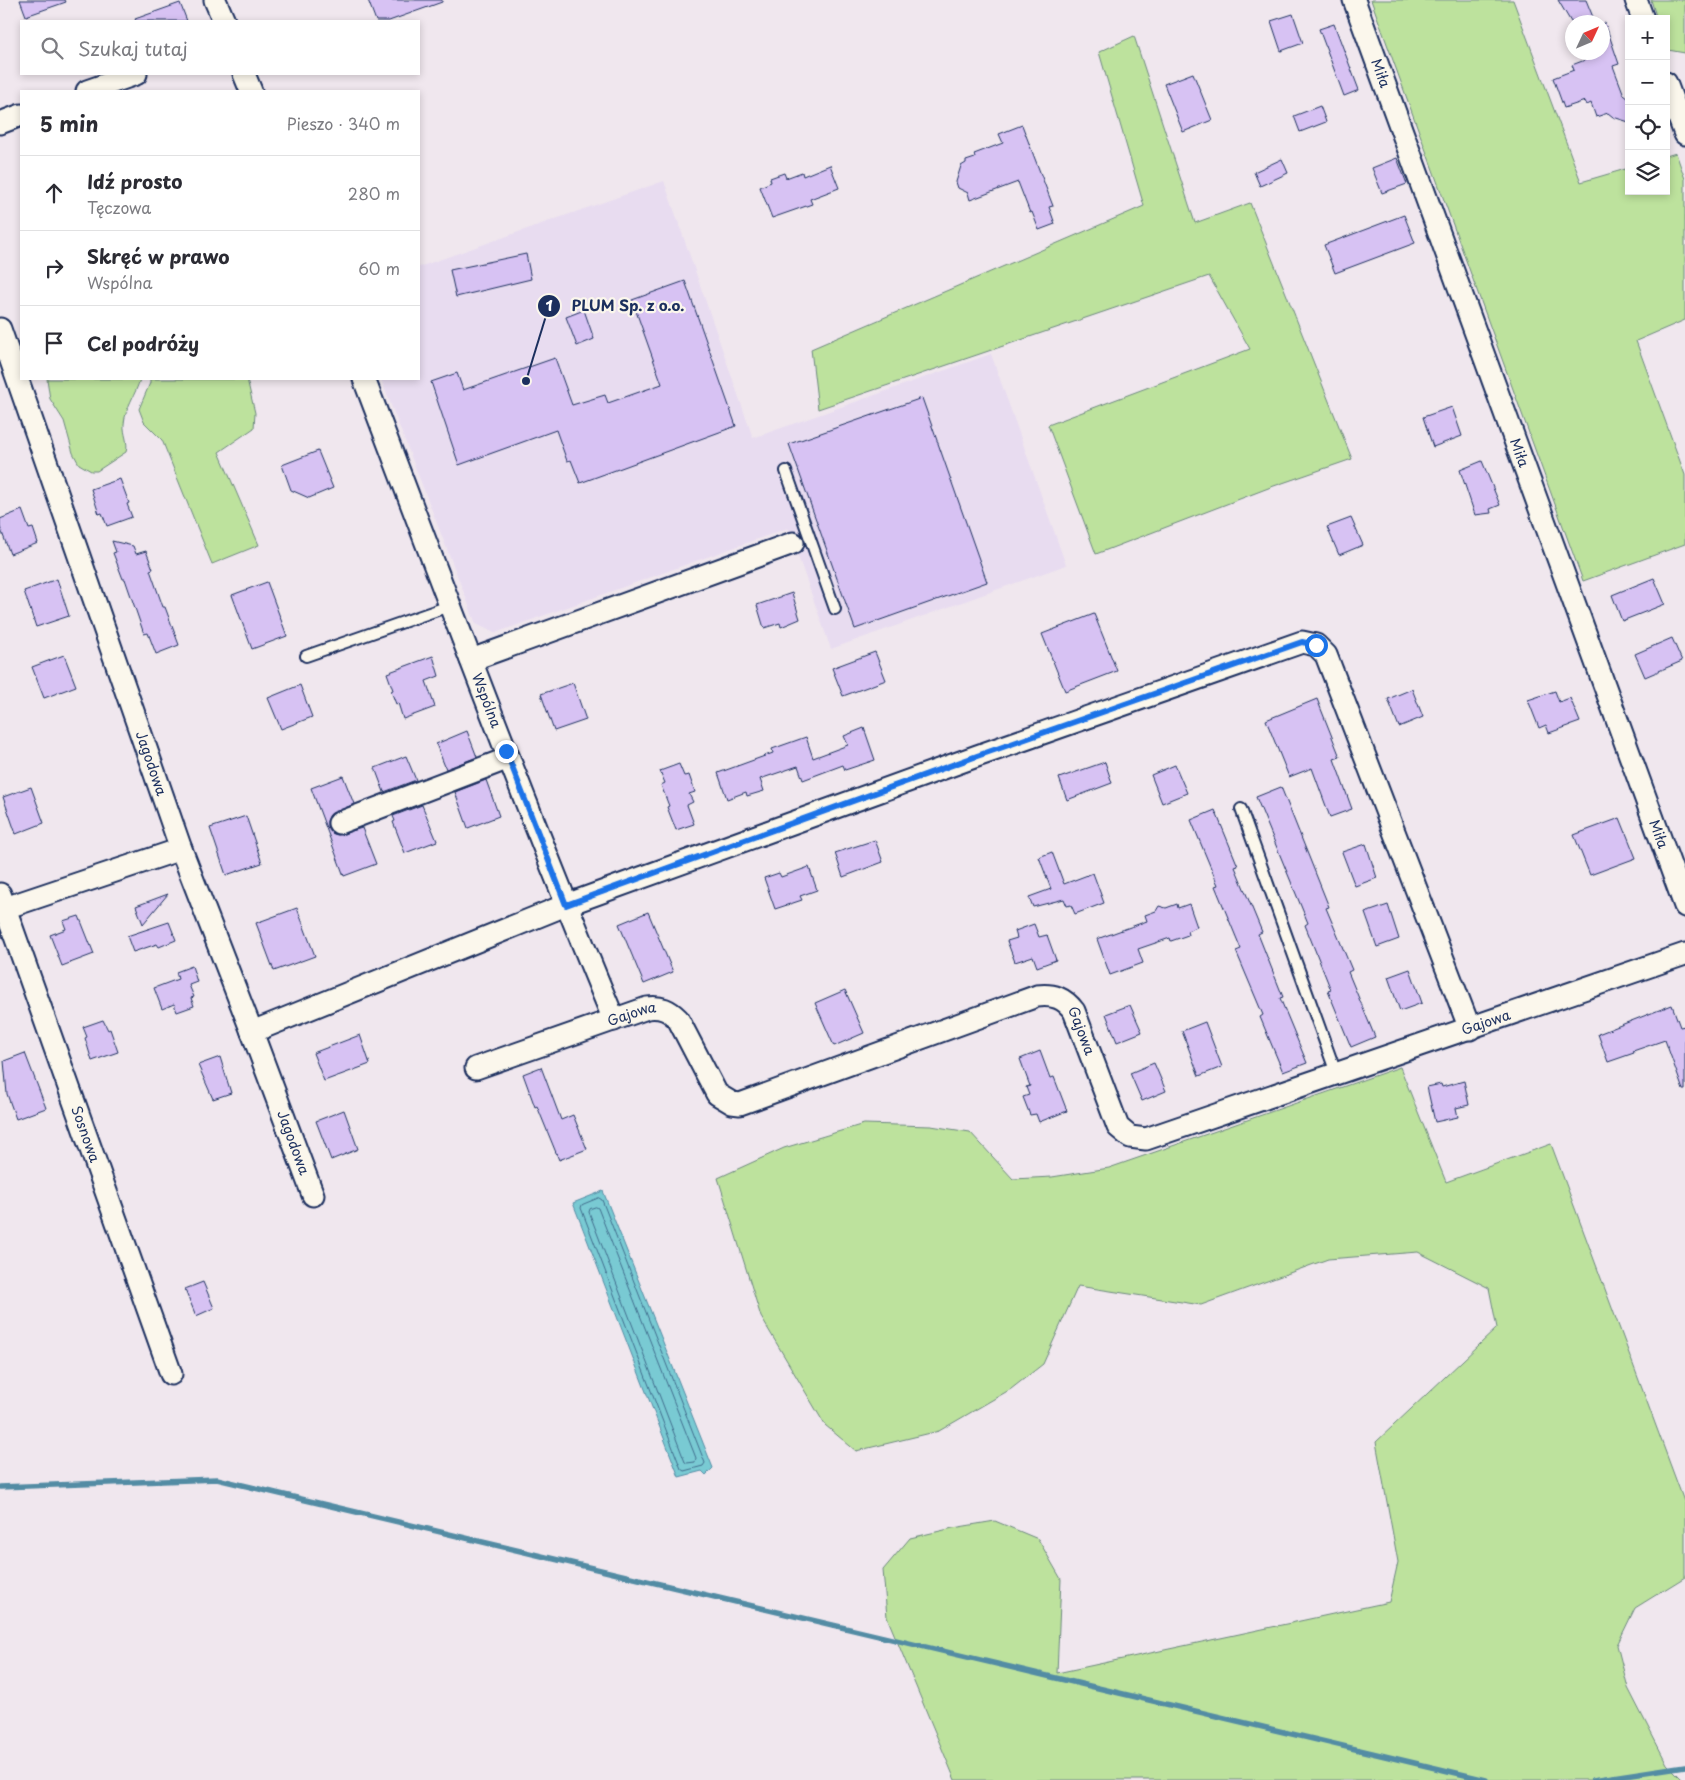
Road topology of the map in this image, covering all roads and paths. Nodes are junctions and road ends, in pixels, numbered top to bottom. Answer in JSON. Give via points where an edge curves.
{"nodes":[{"id":1,"x":215,"y":0,"type":"edge"},
{"id":2,"x":1354,"y":0,"type":"edge"},
{"id":3,"x":1636,"y":0,"type":"edge"},
{"id":4,"x":1642,"y":15,"type":"edge"},
{"id":5,"x":224,"y":20,"type":"edge"},
{"id":6,"x":133,"y":75,"type":"edge"},
{"id":7,"x":244,"y":75,"type":"edge"},
{"id":8,"x":90,"y":90,"type":"edge"},
{"id":9,"x":251,"y":90,"type":"edge"},
{"id":10,"x":1670,"y":94,"type":"edge"},
{"id":11,"x":20,"y":115,"type":"edge"},
{"id":12,"x":0,"y":123,"type":"edge"},
{"id":13,"x":1685,"y":134,"type":"edge"},
{"id":14,"x":0,"y":329,"type":"edge"},
{"id":15,"x":364,"y":380,"type":"edge"},
{"id":16,"x":786,"y":471,"type":"dead end"},
{"id":17,"x":802,"y":540,"type":"junction"},
{"id":18,"x":449,"y":606,"type":"junction"},
{"id":19,"x":835,"y":609,"type":"dead end"},
{"id":20,"x":306,"y":656,"type":"dead end"},
{"id":21,"x":471,"y":660,"type":"junction"},
{"id":22,"x":509,"y":758,"type":"junction"},
{"id":23,"x":1241,"y":809,"type":"dead end"},
{"id":24,"x":339,"y":823,"type":"dead end"},
{"id":25,"x":181,"y":849,"type":"junction"},
{"id":26,"x":3,"y":901,"type":"edge"},
{"id":27,"x":566,"y":905,"type":"junction"},
{"id":28,"x":1685,"y":906,"type":"edge"},
{"id":29,"x":1685,"y":954,"type":"edge"},
{"id":30,"x":614,"y":1020,"type":"junction"},
{"id":31,"x":1470,"y":1029,"type":"junction"},
{"id":32,"x":252,"y":1032,"type":"junction"},
{"id":33,"x":476,"y":1068,"type":"dead end"},
{"id":34,"x":1336,"y":1073,"type":"junction"},
{"id":35,"x":313,"y":1195,"type":"dead end"},
{"id":36,"x":171,"y":1374,"type":"dead end"}],
"edges":[{"from":1,"to":5,"type":"street"},
{"from":2,"to":28,"type":"street","name":"Miła"},
{"from":3,"to":4,"type":"street"},
{"from":6,"to":8,"type":"street"},
{"from":7,"to":9,"type":"street"},
{"from":10,"to":13,"type":"street"},
{"from":11,"to":12,"type":"street"},
{"from":14,"to":25,"type":"street","name":"Jagodowa"},
{"from":15,"to":18,"type":"street","name":"Wspólna"},
{"from":16,"to":17,"type":"lane"},
{"from":17,"to":19,"type":"lane"},
{"from":17,"to":21,"type":"street"},
{"from":18,"to":20,"type":"lane"},
{"from":18,"to":21,"type":"street","name":"Wspólna"},
{"from":21,"to":22,"type":"street","name":"Wspólna"},
{"from":22,"to":24,"type":"street"},
{"from":22,"to":27,"type":"street","name":"Wspólna"},
{"from":23,"to":34,"type":"lane"},
{"from":25,"to":26,"type":"street"},
{"from":25,"to":32,"type":"street","name":"Jagodowa"},
{"from":26,"to":36,"type":"street","name":"Sosnowa"},
{"from":27,"to":30,"type":"street","name":"Wspólna"},
{"from":27,"to":31,"type":"street","via":[[1302,642],[1316,645],[1326,655]]},
{"from":27,"to":32,"type":"street"},
{"from":29,"to":31,"type":"street","name":"Gajowa"},
{"from":30,"to":33,"type":"street","name":"Gajowa"},
{"from":30,"to":34,"type":"street","name":"Gajowa","via":[[647,1008],[656,1007],[672,1013],[717,1094],[724,1100],[740,1104],[1037,996],[1058,997],[1074,1011],[1118,1127],[1138,1139],[1146,1139]]},
{"from":31,"to":34,"type":"street","name":"Gajowa"},
{"from":32,"to":35,"type":"street","name":"Jagodowa"}]}
